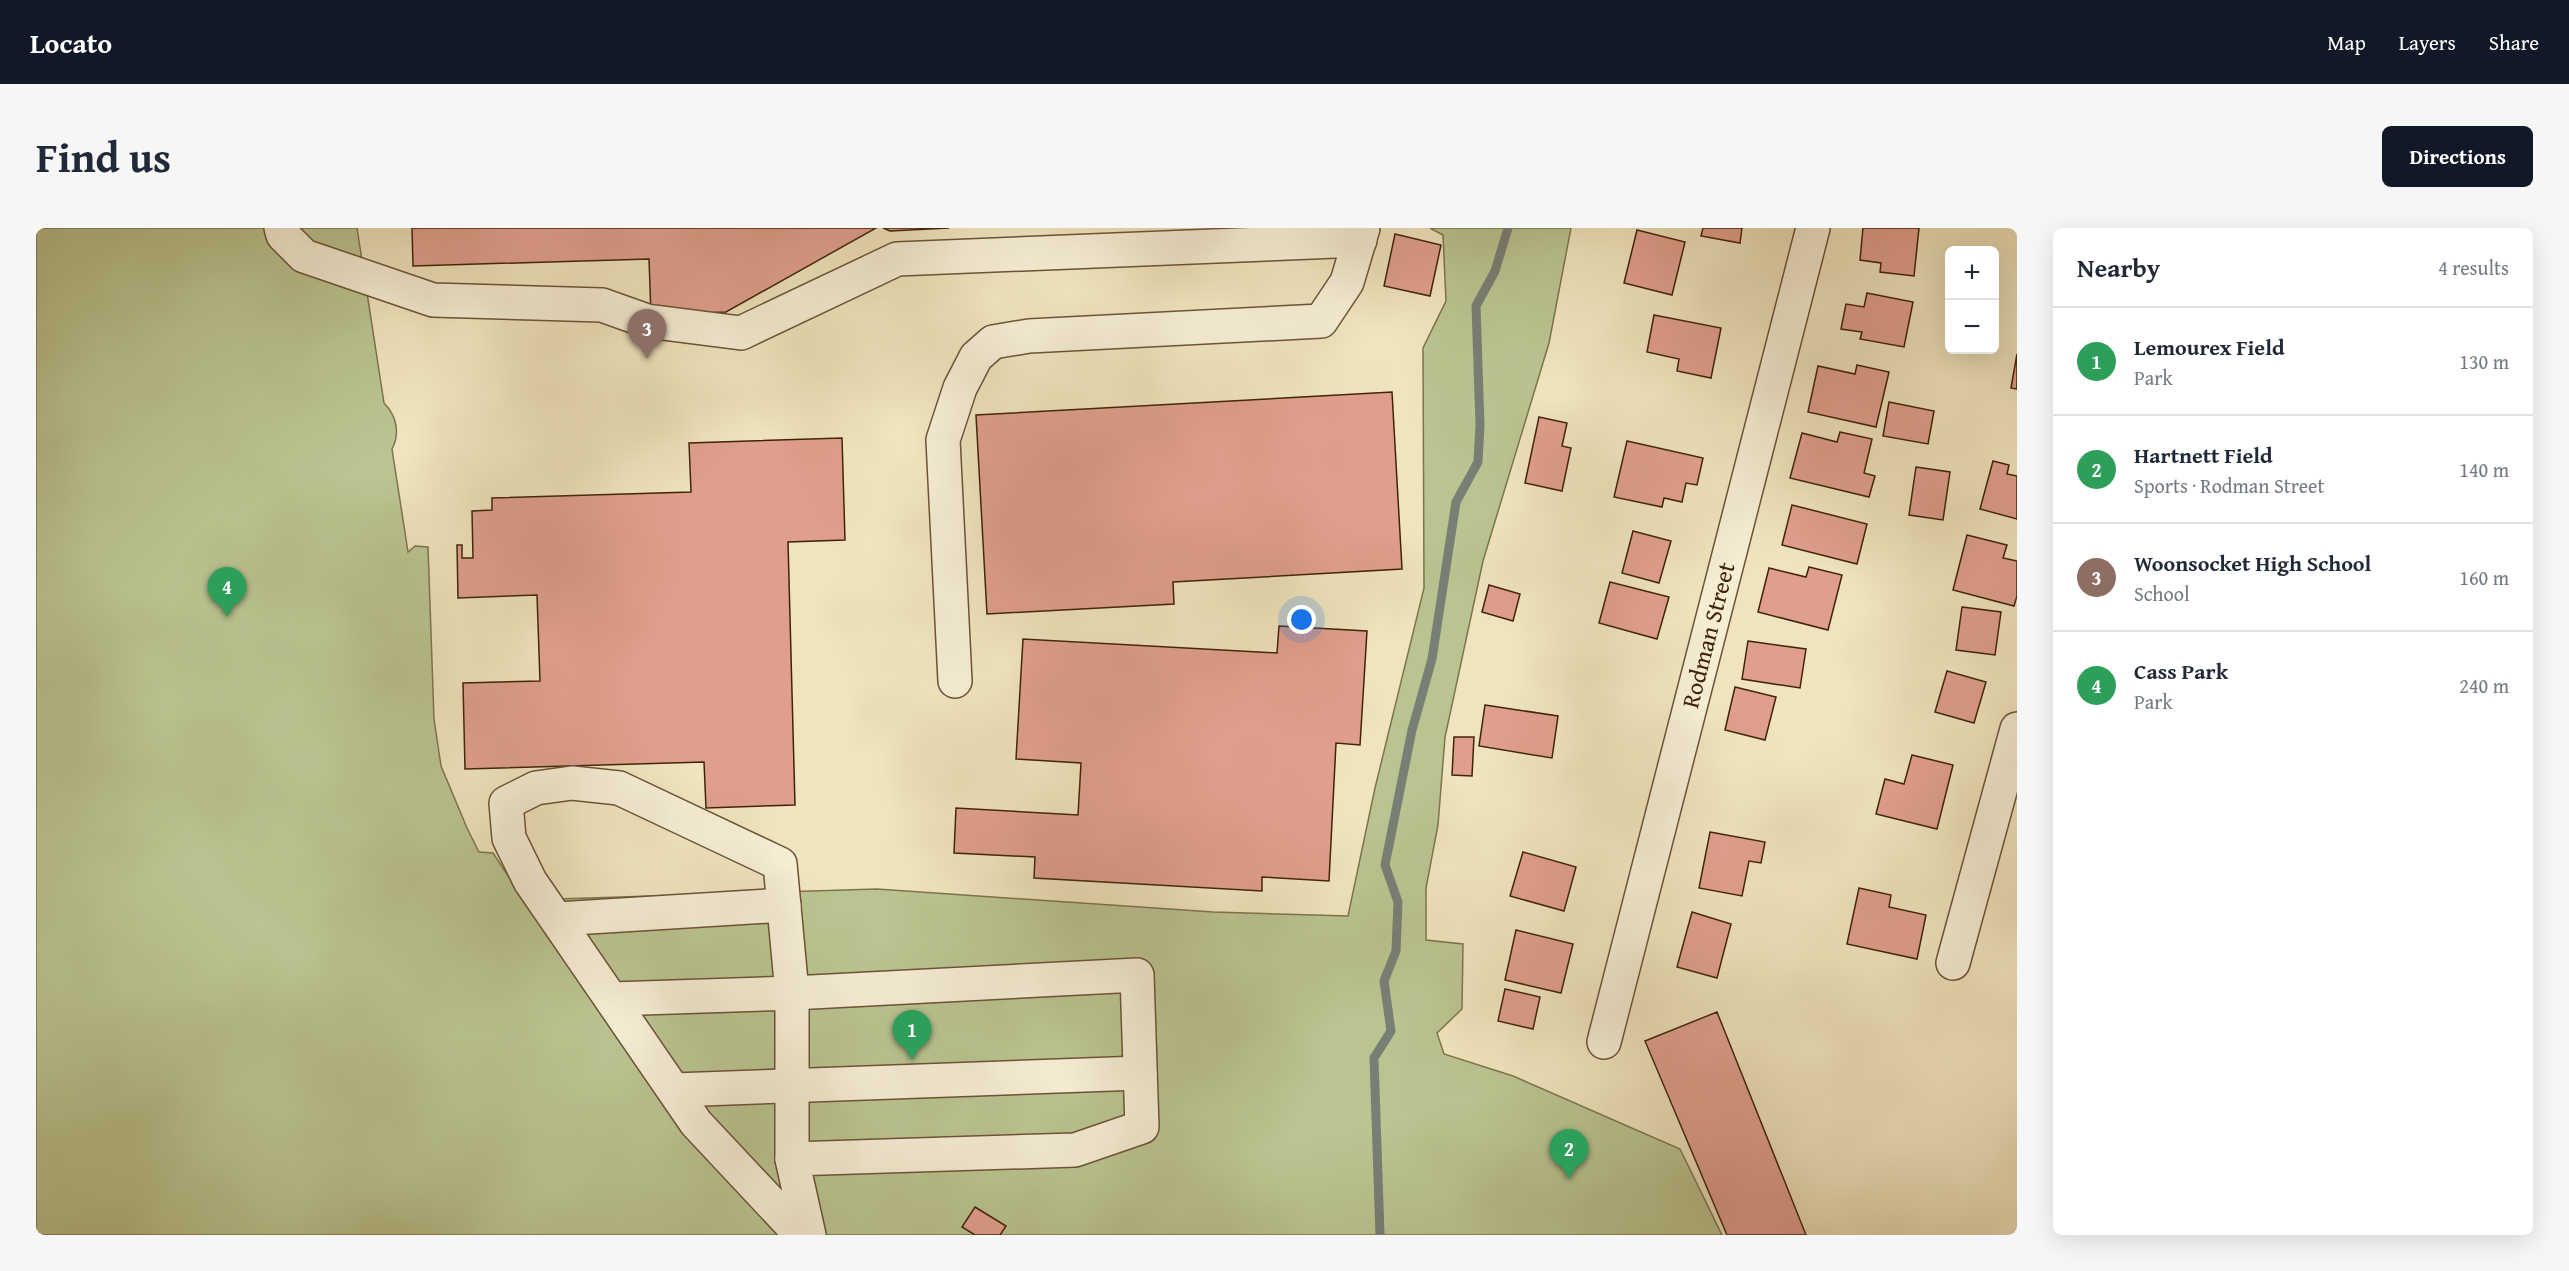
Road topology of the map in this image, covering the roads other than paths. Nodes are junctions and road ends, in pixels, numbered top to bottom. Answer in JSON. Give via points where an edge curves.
{"nodes":[{"id":1,"x":281,"y":228,"type":"edge"},
{"id":2,"x":1813,"y":228,"type":"edge"},
{"id":3,"x":1361,"y":234,"type":"edge"},
{"id":4,"x":1224,"y":237,"type":"edge"},
{"id":5,"x":1145,"y":238,"type":"edge"},
{"id":6,"x":955,"y":681,"type":"dead end"},
{"id":7,"x":2017,"y":729,"type":"edge"},
{"id":8,"x":784,"y":905,"type":"junction"},
{"id":9,"x":556,"y":919,"type":"junction"},
{"id":10,"x":1953,"y":963,"type":"dead end"},
{"id":11,"x":792,"y":993,"type":"junction"},
{"id":12,"x":612,"y":999,"type":"junction"},
{"id":13,"x":1604,"y":1042,"type":"dead end"},
{"id":14,"x":1140,"y":1073,"type":"junction"},
{"id":15,"x":793,"y":1087,"type":"junction"},
{"id":16,"x":674,"y":1090,"type":"junction"},
{"id":17,"x":792,"y":1159,"type":"junction"},
{"id":18,"x":801,"y":1235,"type":"edge"},
{"id":19,"x":809,"y":1235,"type":"edge"}],
"edges":[{"from":1,"to":5,"type":"street","via":[[304,256],[433,300],[602,305],[647,321],[741,333],[897,259]]},
{"from":2,"to":13,"type":"street","name":"Rodman Street"},
{"from":3,"to":4,"type":"street"},
{"from":3,"to":6,"type":"street","via":[[1347,282],[1321,321],[1029,336],[993,342],[976,357],[960,388],[943,440]]},
{"from":4,"to":5,"type":"street"},
{"from":7,"to":10,"type":"street"},
{"from":8,"to":9,"type":"street"},
{"from":8,"to":9,"type":"street","via":[[780,864],[619,788],[572,783],[536,788],[506,803],[509,838],[530,881]]},
{"from":8,"to":11,"type":"street"},
{"from":9,"to":12,"type":"street"},
{"from":11,"to":12,"type":"street"},
{"from":11,"to":14,"type":"street","via":[[1137,975]]},
{"from":11,"to":15,"type":"street"},
{"from":12,"to":16,"type":"street"},
{"from":14,"to":15,"type":"street"},
{"from":14,"to":17,"type":"street","via":[[1142,1127],[1075,1150]]},
{"from":15,"to":16,"type":"street"},
{"from":15,"to":17,"type":"street"},
{"from":16,"to":18,"type":"street","via":[[696,1123]]},
{"from":17,"to":19,"type":"street"}]}
